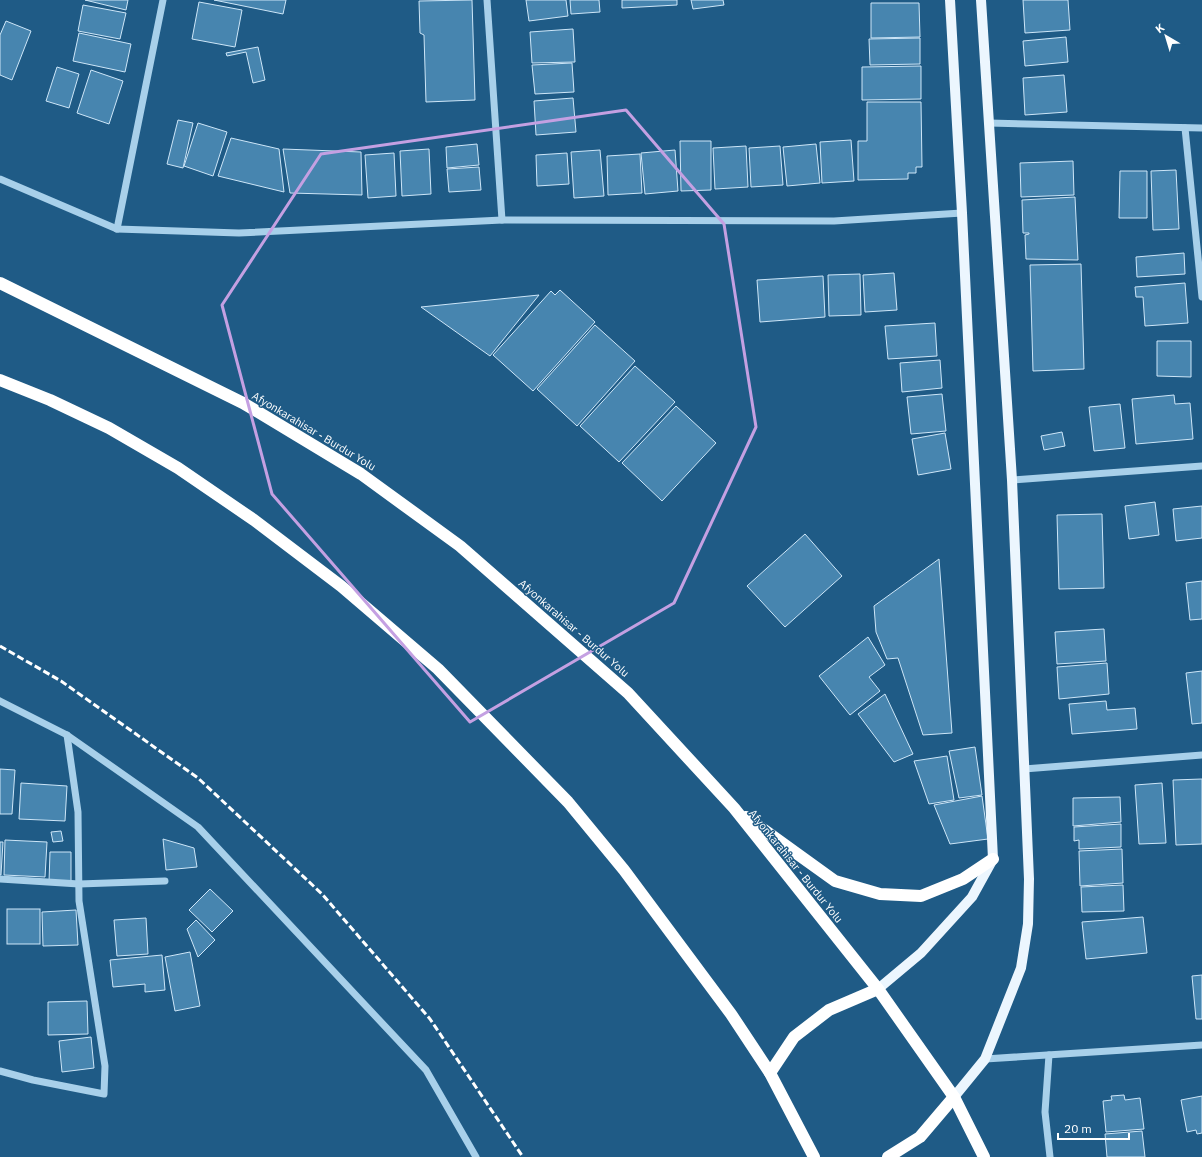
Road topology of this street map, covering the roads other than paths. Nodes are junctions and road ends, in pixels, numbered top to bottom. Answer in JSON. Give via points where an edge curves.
{"nodes":[{"id":1,"x":163,"y":0,"type":"edge"},
{"id":2,"x":487,"y":0,"type":"edge"},
{"id":3,"x":950,"y":0,"type":"edge"},
{"id":4,"x":982,"y":0,"type":"edge"},
{"id":5,"x":989,"y":123,"type":"junction"},
{"id":6,"x":1185,"y":128,"type":"junction"},
{"id":7,"x":1202,"y":128,"type":"edge"},
{"id":8,"x":0,"y":179,"type":"edge"},
{"id":9,"x":962,"y":213,"type":"junction"},
{"id":10,"x":502,"y":220,"type":"junction"},
{"id":11,"x":117,"y":229,"type":"junction"},
{"id":12,"x":0,"y":283,"type":"edge"},
{"id":13,"x":1202,"y":297,"type":"edge"},
{"id":14,"x":0,"y":380,"type":"edge"},
{"id":15,"x":1202,"y":466,"type":"edge"},
{"id":16,"x":1012,"y":480,"type":"junction"},
{"id":17,"x":0,"y":701,"type":"edge"},
{"id":18,"x":67,"y":735,"type":"junction"},
{"id":19,"x":1202,"y":755,"type":"edge"},
{"id":20,"x":1024,"y":769,"type":"junction"},
{"id":21,"x":734,"y":808,"type":"junction"},
{"id":22,"x":993,"y":859,"type":"junction"},
{"id":23,"x":0,"y":879,"type":"edge"},
{"id":24,"x":165,"y":881,"type":"dead end"},
{"id":25,"x":79,"y":884,"type":"junction"},
{"id":26,"x":878,"y":989,"type":"junction"},
{"id":27,"x":1202,"y":1045,"type":"edge"},
{"id":28,"x":1049,"y":1055,"type":"junction"},
{"id":29,"x":985,"y":1059,"type":"junction"},
{"id":30,"x":0,"y":1071,"type":"edge"},
{"id":31,"x":770,"y":1073,"type":"junction"},
{"id":32,"x":954,"y":1097,"type":"junction"},
{"id":33,"x":476,"y":1157,"type":"edge"},
{"id":34,"x":814,"y":1157,"type":"edge"},
{"id":35,"x":888,"y":1157,"type":"edge"},
{"id":36,"x":984,"y":1157,"type":"edge"},
{"id":37,"x":1050,"y":1157,"type":"edge"}],
"edges":[{"from":1,"to":11,"type":"street"},
{"from":2,"to":10,"type":"street"},
{"from":3,"to":9,"type":"main road"},
{"from":4,"to":5,"type":"main road"},
{"from":5,"to":6,"type":"street"},
{"from":5,"to":16,"type":"main road"},
{"from":6,"to":7,"type":"street"},
{"from":6,"to":13,"type":"street"},
{"from":8,"to":11,"type":"street"},
{"from":9,"to":10,"type":"street","via":[[834,221]]},
{"from":9,"to":22,"type":"main road"},
{"from":10,"to":11,"type":"street","via":[[239,233]]},
{"from":12,"to":21,"type":"highway","name":"Afyonkarahisar - Burdur Yolu","via":[[243,403],[361,474],[460,546],[628,693]]},
{"from":14,"to":31,"type":"highway","via":[[109,428],[178,468],[254,520],[341,586],[438,670],[568,802],[678,941],[732,1014]]},
{"from":15,"to":16,"type":"street"},
{"from":16,"to":20,"type":"main road"},
{"from":17,"to":18,"type":"street"},
{"from":18,"to":25,"type":"street","via":[[78,812]]},
{"from":18,"to":33,"type":"street","via":[[198,827],[426,1070]]},
{"from":19,"to":20,"type":"street"},
{"from":20,"to":29,"type":"main road","via":[[1029,879],[1028,924],[1021,968]]},
{"from":21,"to":22,"type":"highway","via":[[835,881],[880,894],[921,896],[963,879]]},
{"from":21,"to":26,"type":"highway","name":"Afyonkarahisar - Burdur Yolu"},
{"from":22,"to":26,"type":"main road","via":[[972,897],[921,953]]},
{"from":23,"to":25,"type":"street"},
{"from":24,"to":25,"type":"street"},
{"from":25,"to":30,"type":"street","via":[[79,901],[105,1066],[104,1094]]},
{"from":26,"to":31,"type":"highway","via":[[830,1010],[794,1037]]},
{"from":26,"to":32,"type":"highway","name":"Afyonkarahisar - Burdur Yolu"},
{"from":27,"to":28,"type":"street"},
{"from":28,"to":29,"type":"street"},
{"from":28,"to":37,"type":"street","via":[[1045,1112]]},
{"from":29,"to":32,"type":"main road"},
{"from":31,"to":34,"type":"highway"},
{"from":32,"to":35,"type":"highway","via":[[920,1137]]},
{"from":32,"to":36,"type":"highway","name":"Afyonkarahisar - Burdur Yolu"}]}
